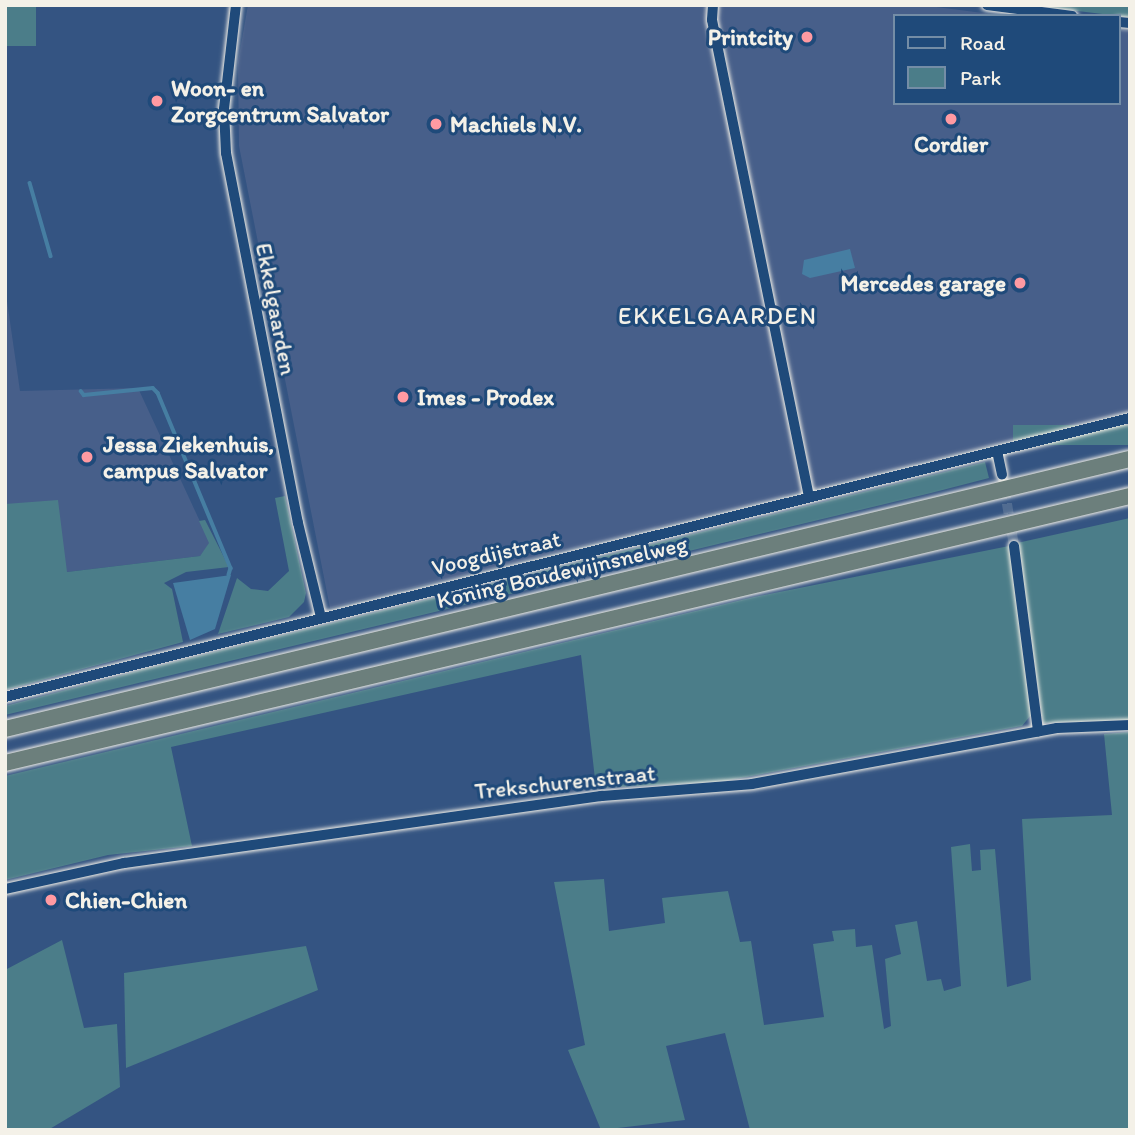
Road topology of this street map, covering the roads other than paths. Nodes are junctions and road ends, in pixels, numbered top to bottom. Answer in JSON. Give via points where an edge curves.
{"nodes":[{"id":1,"x":236,"y":5,"type":"edge"},
{"id":2,"x":713,"y":5,"type":"edge"},
{"id":3,"x":987,"y":5,"type":"edge"},
{"id":4,"x":1057,"y":14,"type":"edge"},
{"id":5,"x":1130,"y":418,"type":"edge"},
{"id":6,"x":997,"y":452,"type":"junction"},
{"id":7,"x":1130,"y":459,"type":"edge"},
{"id":8,"x":1002,"y":474,"type":"tunnel mouth"},
{"id":9,"x":1130,"y":496,"type":"edge"},
{"id":10,"x":809,"y":497,"type":"junction"},
{"id":11,"x":1130,"y":502,"type":"edge"},
{"id":12,"x":1098,"y":504,"type":"junction"},
{"id":13,"x":1014,"y":546,"type":"tunnel mouth"},
{"id":14,"x":321,"y":617,"type":"junction"},
{"id":15,"x":5,"y":697,"type":"edge"},
{"id":16,"x":1130,"y":725,"type":"edge"},
{"id":17,"x":5,"y":729,"type":"edge"},
{"id":18,"x":1038,"y":731,"type":"junction"},
{"id":19,"x":5,"y":763,"type":"edge"},
{"id":20,"x":5,"y":889,"type":"edge"}],
"edges":[{"from":1,"to":14,"type":"street","name":"Ekkelgaarden","via":[[224,109],[226,153],[298,523]]},
{"from":2,"to":10,"type":"street","via":[[717,46]]},
{"from":3,"to":4,"type":"street"},
{"from":5,"to":6,"type":"street","name":"Voogdijstraat"},
{"from":6,"to":8,"type":"street"},
{"from":6,"to":10,"type":"street","name":"Voogdijstraat"},
{"from":7,"to":17,"type":"highway","name":"Koning Boudewijnsnelweg"},
{"from":9,"to":12,"type":"highway"},
{"from":10,"to":14,"type":"street","name":"Voogdijstraat"},
{"from":11,"to":12,"type":"highway"},
{"from":12,"to":19,"type":"highway"},
{"from":13,"to":18,"type":"street"},
{"from":14,"to":15,"type":"street","name":"Voogdijstraat"},
{"from":16,"to":18,"type":"street","name":"Trekschurenstraat"},
{"from":18,"to":20,"type":"street","name":"Trekschurenstraat","via":[[752,784],[601,796],[315,836],[60,874]]}]}
